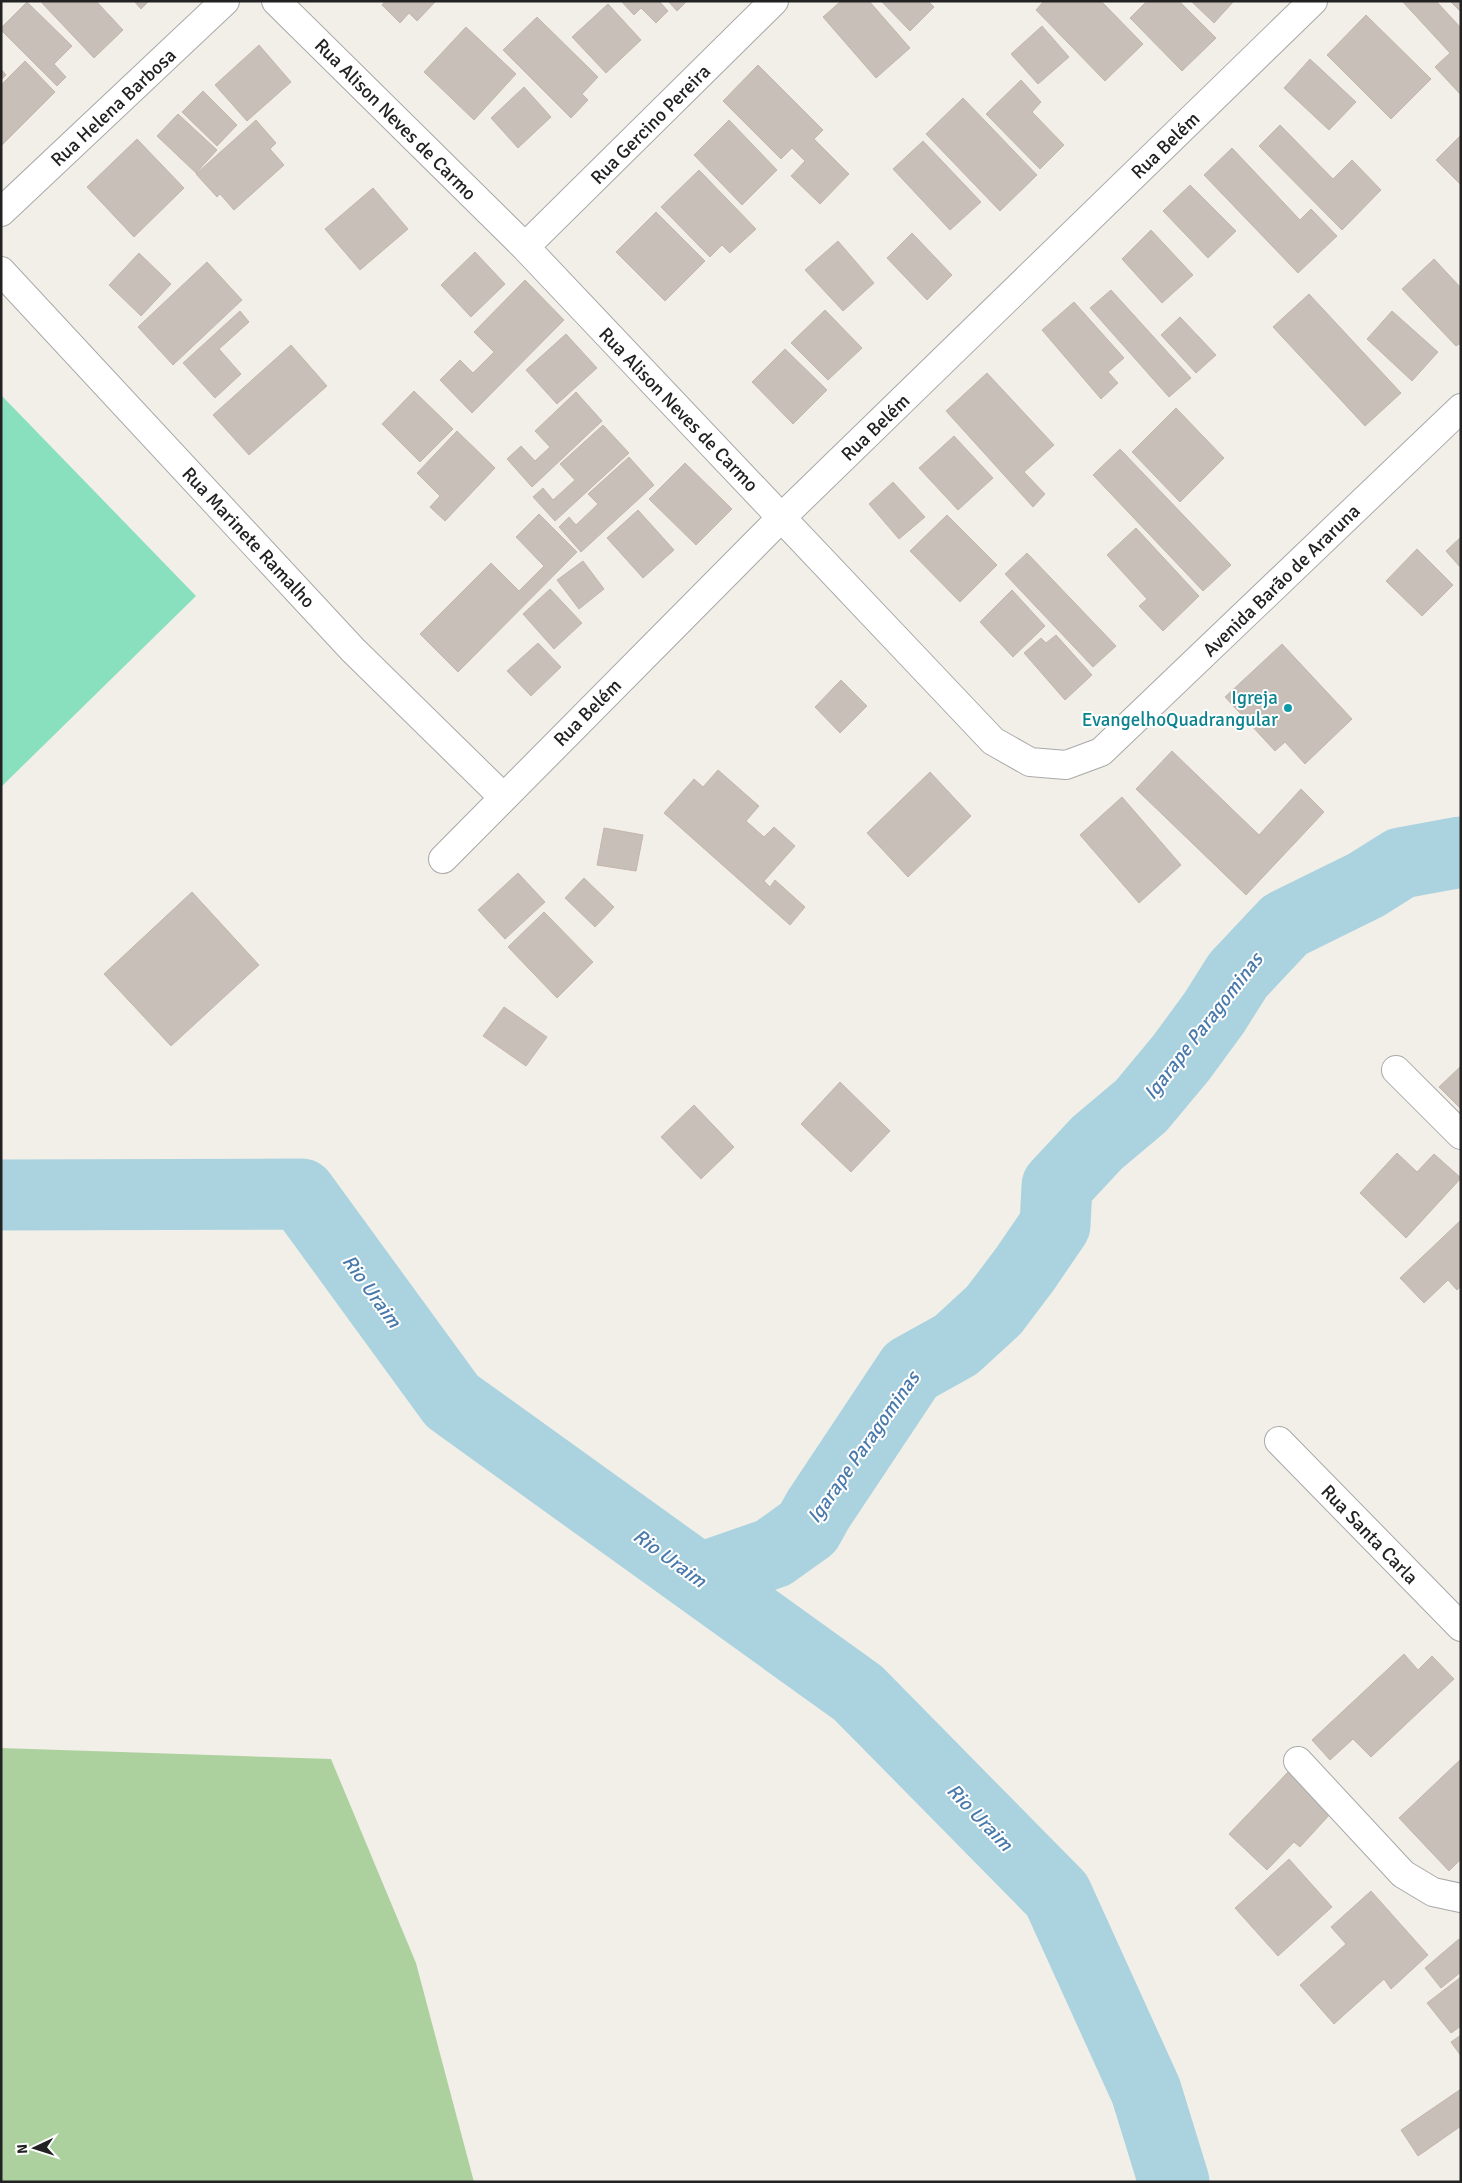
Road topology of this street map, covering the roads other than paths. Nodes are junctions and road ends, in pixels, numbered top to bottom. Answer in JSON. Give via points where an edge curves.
{"nodes":[{"id":1,"x":225,"y":1,"type":"edge"},
{"id":2,"x":276,"y":1,"type":"edge"},
{"id":3,"x":774,"y":1,"type":"edge"},
{"id":4,"x":1313,"y":1,"type":"edge"},
{"id":5,"x":1,"y":212,"type":"edge"},
{"id":6,"x":525,"y":247,"type":"junction"},
{"id":7,"x":1,"y":271,"type":"edge"},
{"id":8,"x":1461,"y":408,"type":"edge"},
{"id":9,"x":782,"y":517,"type":"junction"},
{"id":10,"x":1101,"y":752,"type":"joint"},
{"id":11,"x":503,"y":797,"type":"junction"},
{"id":12,"x":443,"y":858,"type":"dead end"},
{"id":13,"x":1396,"y":1070,"type":"dead end"},
{"id":14,"x":1461,"y":1135,"type":"edge"},
{"id":15,"x":1279,"y":1441,"type":"dead end"},
{"id":16,"x":1461,"y":1627,"type":"edge"},
{"id":17,"x":1298,"y":1761,"type":"dead end"},
{"id":18,"x":1461,"y":1898,"type":"edge"}],
"edges":[{"from":1,"to":5,"type":"street","name":"Rua Helena Barbosa"},
{"from":2,"to":6,"type":"street","name":"Rua Alison Neves de Carmo"},
{"from":3,"to":6,"type":"street","name":"Rua Gercino Pereira"},
{"from":4,"to":9,"type":"street","name":"Rua Belém"},
{"from":6,"to":9,"type":"street","name":"Rua Alison Neves de Carmo"},
{"from":7,"to":11,"type":"street","name":"Rua Marinete Ramalho","via":[[353,650]]},
{"from":8,"to":10,"type":"street","name":"Avenida Barão de Araruna"},
{"from":9,"to":10,"type":"street","name":"Rua Alison Neves de Carmo","via":[[992,741],[1030,762],[1066,765]]},
{"from":9,"to":11,"type":"street","name":"Rua Belém"},
{"from":11,"to":12,"type":"street","name":"Rua Belém"},
{"from":13,"to":14,"type":"street"},
{"from":15,"to":16,"type":"street","name":"Rua Santa Carla"},
{"from":17,"to":18,"type":"street","via":[[1403,1874],[1433,1892]]}]}
